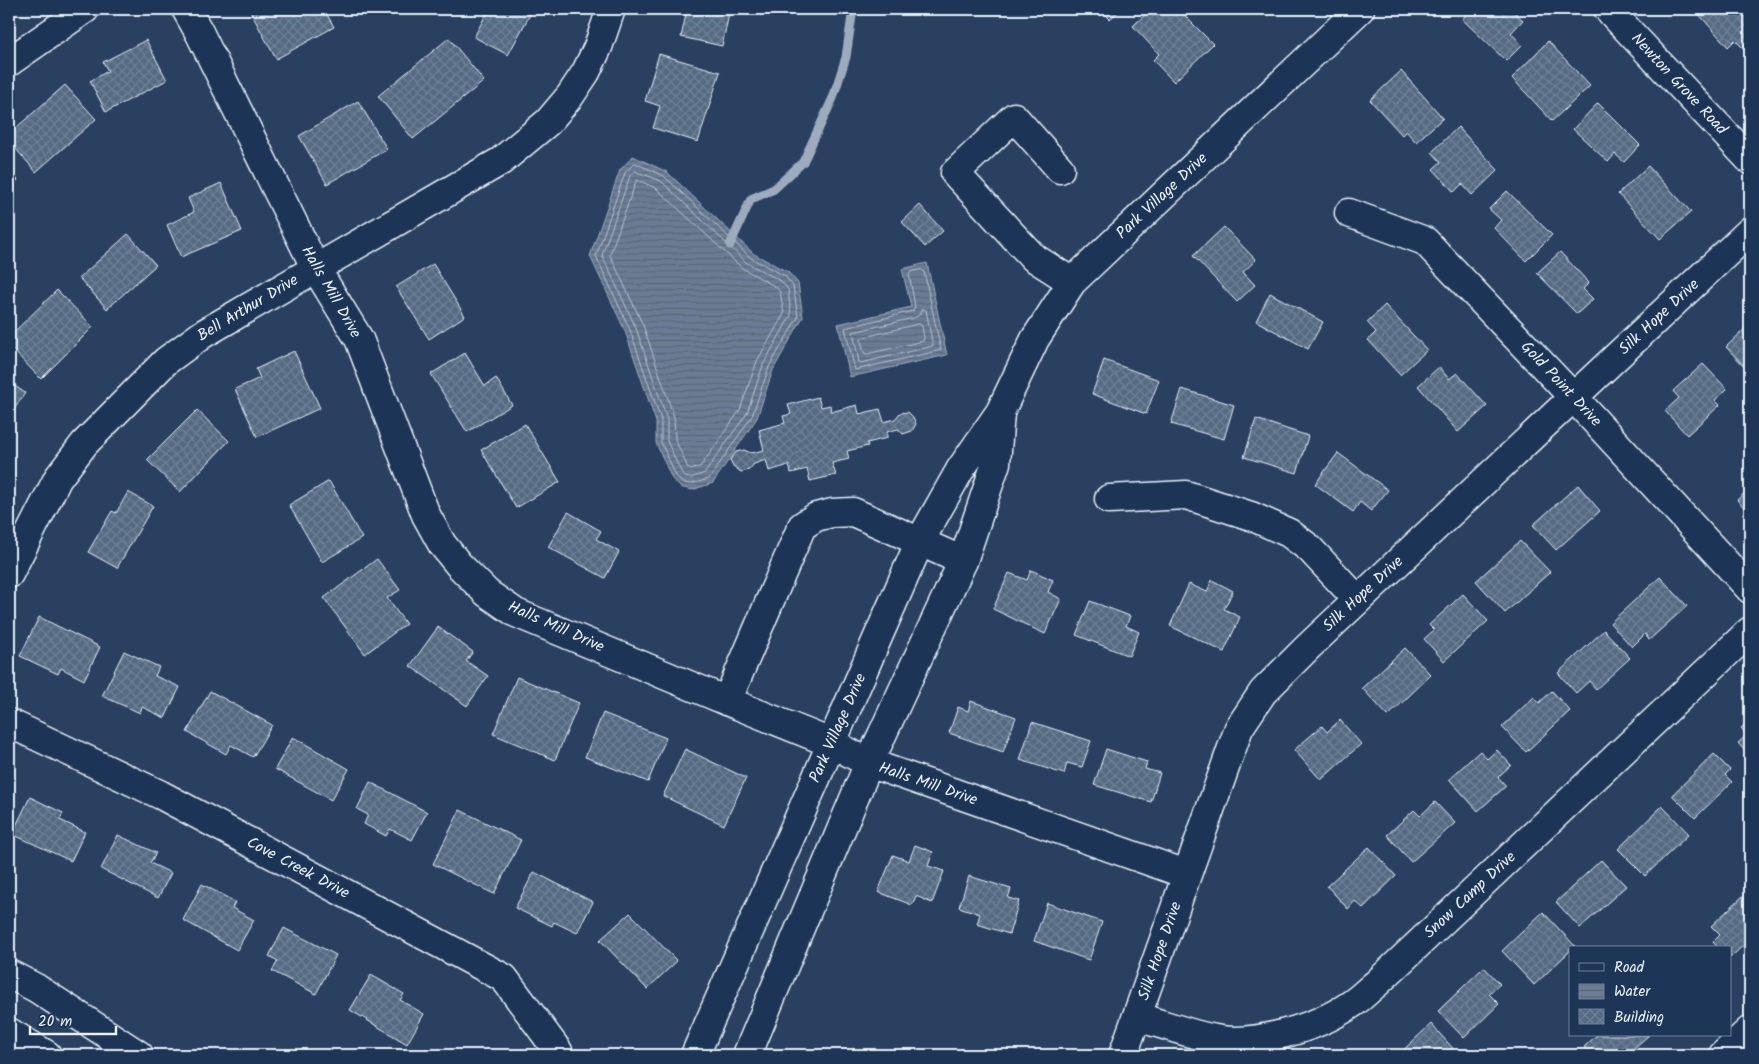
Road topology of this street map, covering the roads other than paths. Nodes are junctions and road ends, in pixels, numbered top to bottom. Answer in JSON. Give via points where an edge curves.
{"nodes":[{"id":1,"x":85,"y":9,"type":"edge"},
{"id":2,"x":186,"y":9,"type":"edge"},
{"id":3,"x":611,"y":9,"type":"edge"},
{"id":4,"x":1360,"y":9,"type":"edge"},
{"id":5,"x":1608,"y":9,"type":"edge"},
{"id":6,"x":9,"y":62,"type":"edge"},
{"id":7,"x":1750,"y":160,"type":"edge"},
{"id":8,"x":1060,"y":169,"type":"dead end"},
{"id":9,"x":1349,"y":213,"type":"dead end"},
{"id":10,"x":1750,"y":231,"type":"edge"},
{"id":11,"x":315,"y":267,"type":"junction"},
{"id":12,"x":1072,"y":282,"type":"junction"},
{"id":13,"x":1574,"y":398,"type":"junction"},
{"id":14,"x":1000,"y":412,"type":"junction"},
{"id":15,"x":1109,"y":499,"type":"dead end"},
{"id":16,"x":920,"y":541,"type":"junction"},
{"id":17,"x":963,"y":561,"type":"junction"},
{"id":18,"x":9,"y":574,"type":"edge"},
{"id":19,"x":1750,"y":588,"type":"edge"},
{"id":20,"x":1357,"y":599,"type":"junction"},
{"id":21,"x":1750,"y":631,"type":"edge"},
{"id":22,"x":727,"y":701,"type":"junction"},
{"id":23,"x":9,"y":723,"type":"edge"},
{"id":24,"x":831,"y":743,"type":"junction"},
{"id":25,"x":869,"y":764,"type":"junction"},
{"id":26,"x":1186,"y":874,"type":"junction"},
{"id":27,"x":9,"y":974,"type":"edge"},
{"id":28,"x":1137,"y":1017,"type":"junction"},
{"id":29,"x":1750,"y":1030,"type":"edge"},
{"id":30,"x":9,"y":1032,"type":"edge"},
{"id":31,"x":558,"y":1051,"type":"dead end"},
{"id":32,"x":47,"y":1055,"type":"edge"},
{"id":33,"x":139,"y":1055,"type":"edge"},
{"id":34,"x":695,"y":1055,"type":"edge"},
{"id":35,"x":747,"y":1055,"type":"edge"},
{"id":36,"x":1123,"y":1055,"type":"edge"},
{"id":37,"x":1723,"y":1055,"type":"edge"}],
"edges":[{"from":1,"to":6,"type":"street"},
{"from":2,"to":11,"type":"street","name":"Halls Mill Drive"},
{"from":3,"to":11,"type":"street","name":"Bell Arthur Drive","via":[[586,72],[548,122],[502,161]]},
{"from":4,"to":12,"type":"street","name":"Park Village Drive"},
{"from":5,"to":7,"type":"street","name":"Newton Grove Road"},
{"from":8,"to":12,"type":"street","via":[[1014,117],[955,173],[1033,258]]},
{"from":9,"to":13,"type":"street","name":"Gold Point Drive","via":[[1425,241]]},
{"from":10,"to":13,"type":"street","name":"Silk Hope Drive"},
{"from":11,"to":18,"type":"street","name":"Bell Arthur Drive","via":[[203,334],[166,361],[130,396],[84,444],[58,478]]},
{"from":11,"to":22,"type":"street","name":"Halls Mill Drive","via":[[359,339],[426,515],[442,544],[459,565],[486,593],[516,613]]},
{"from":12,"to":14,"type":"street","name":"Park Village Drive","via":[[1035,339]]},
{"from":13,"to":19,"type":"street","name":"Gold Point Drive"},
{"from":13,"to":20,"type":"street","name":"Silk Hope Drive"},
{"from":14,"to":16,"type":"street","name":"Park Village Drive","via":[[960,470]]},
{"from":14,"to":17,"type":"street","name":"Park Village Drive","via":[[996,463]]},
{"from":15,"to":20,"type":"street","via":[[1186,494],[1250,516],[1288,533],[1309,548]]},
{"from":16,"to":17,"type":"street"},
{"from":16,"to":22,"type":"street","via":[[853,512],[816,517],[802,526]]},
{"from":16,"to":24,"type":"street","name":"Park Village Drive"},
{"from":17,"to":25,"type":"street","name":"Park Village Drive"},
{"from":20,"to":26,"type":"street","name":"Silk Hope Drive","via":[[1263,692],[1239,728]]},
{"from":21,"to":28,"type":"street","name":"Snow Camp Drive","via":[[1350,1005],[1301,1029],[1248,1040],[1216,1040]]},
{"from":22,"to":24,"type":"street","name":"Halls Mill Drive"},
{"from":23,"to":31,"type":"street","name":"Cove Creek Drive","via":[[161,795],[504,978]]},
{"from":24,"to":25,"type":"street","name":"Halls Mill Drive"},
{"from":24,"to":34,"type":"street","name":"Park Village Drive"},
{"from":25,"to":26,"type":"street","name":"Halls Mill Drive"},
{"from":25,"to":35,"type":"street","name":"Park Village Drive"},
{"from":26,"to":28,"type":"street","name":"Silk Hope Drive"},
{"from":27,"to":33,"type":"street"},
{"from":28,"to":36,"type":"street","name":"Silk Hope Drive"},
{"from":29,"to":37,"type":"street"},
{"from":30,"to":32,"type":"street"}]}
